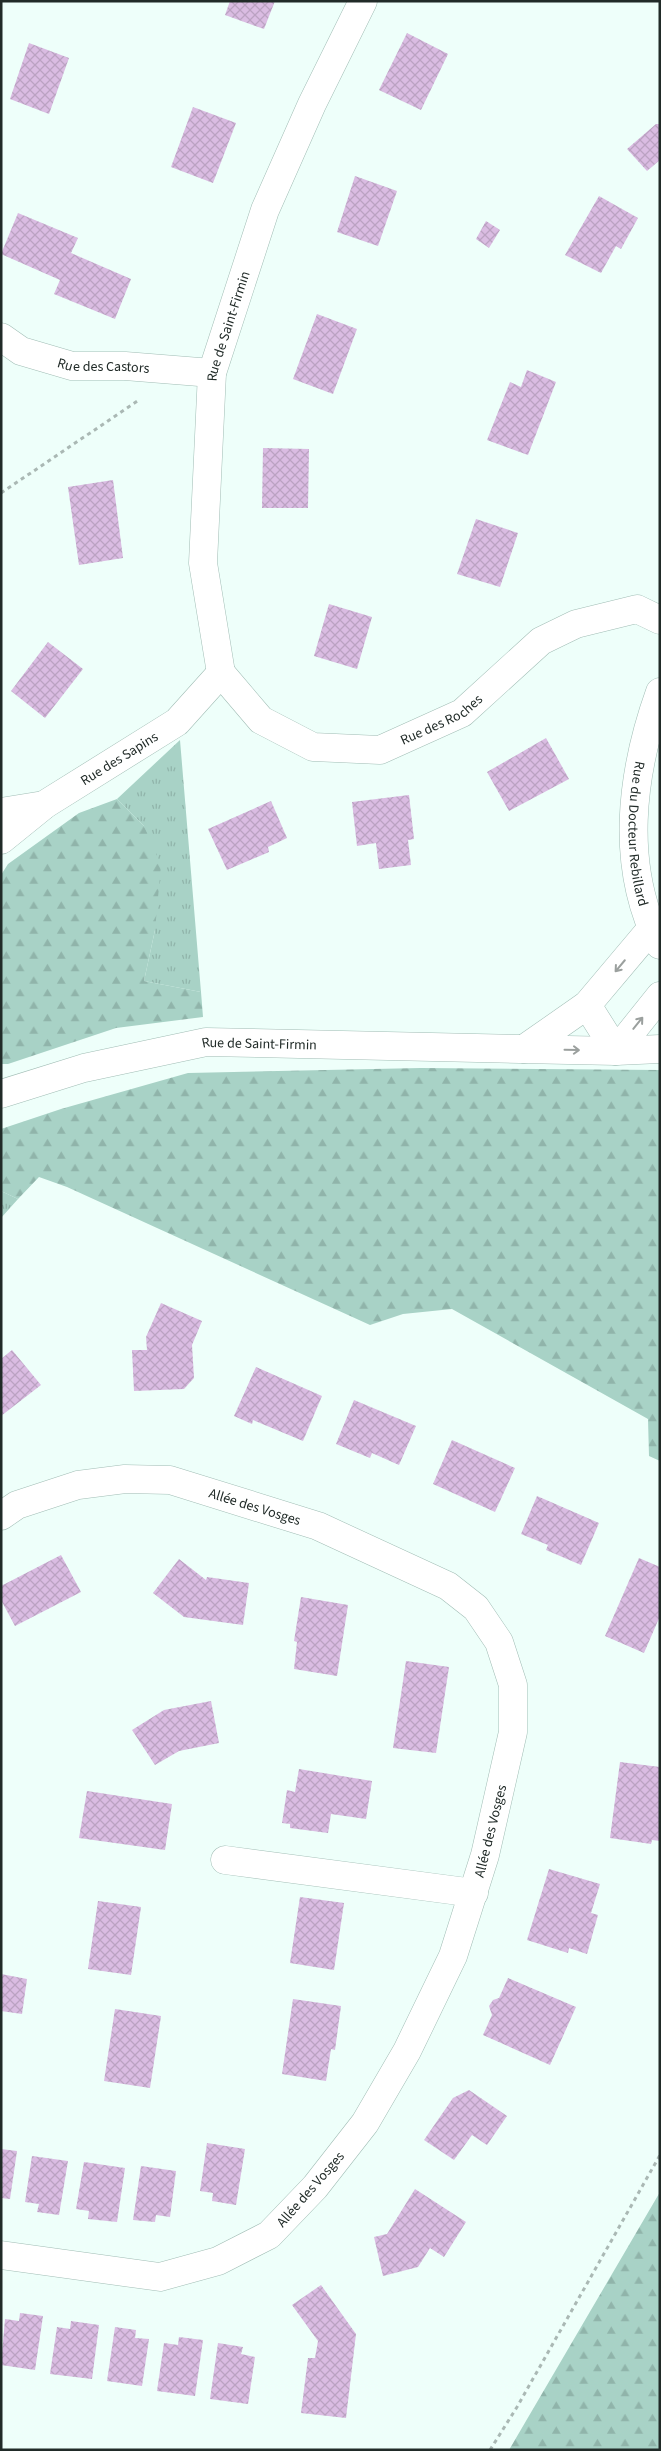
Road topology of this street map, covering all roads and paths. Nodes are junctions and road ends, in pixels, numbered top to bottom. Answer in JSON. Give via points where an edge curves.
{"nodes":[{"id":1,"x":363,"y":1,"type":"edge"},
{"id":2,"x":1,"y":337,"type":"edge"},
{"id":3,"x":166,"y":369,"type":"junction"},
{"id":4,"x":212,"y":373,"type":"junction"},
{"id":5,"x":1,"y":494,"type":"edge"},
{"id":6,"x":660,"y":620,"type":"edge"},
{"id":7,"x":221,"y":673,"type":"junction"},
{"id":8,"x":660,"y":692,"type":"edge"},
{"id":9,"x":44,"y":805,"type":"junction"},
{"id":10,"x":1,"y":812,"type":"edge"},
{"id":11,"x":1,"y":840,"type":"edge"},
{"id":12,"x":656,"y":937,"type":"edge"},
{"id":13,"x":660,"y":996,"type":"edge"},
{"id":14,"x":587,"y":1005,"type":"junction"},
{"id":15,"x":524,"y":1049,"type":"junction"},
{"id":16,"x":660,"y":1049,"type":"edge"},
{"id":17,"x":616,"y":1051,"type":"junction"},
{"id":18,"x":1,"y":1094,"type":"edge"},
{"id":19,"x":1,"y":1516,"type":"edge"},
{"id":20,"x":225,"y":1860,"type":"dead end"},
{"id":21,"x":474,"y":1893,"type":"junction"},
{"id":22,"x":660,"y":2155,"type":"edge"},
{"id":23,"x":1,"y":2255,"type":"edge"},
{"id":24,"x":490,"y":2450,"type":"edge"}],
"edges":[{"from":1,"to":4,"type":"street","name":"Rue de Saint-Firmin","via":[[265,210]]},
{"from":2,"to":3,"type":"street","name":"Rue des Castors","via":[[22,351],[72,366]]},
{"from":3,"to":4,"type":"street","name":"Rue des Castors"},
{"from":3,"to":5,"type":"path","via":[[157,387]]},
{"from":4,"to":7,"type":"street","name":"Rue de Saint-Firmin","via":[[202,563]]},
{"from":6,"to":7,"type":"street","name":"Rue des Roches","via":[[637,609],[576,624],[541,641],[462,713],[380,750],[313,747],[261,720]]},
{"from":7,"to":9,"type":"street","name":"Rue des Sapins","via":[[178,722]]},
{"from":8,"to":12,"type":"street","name":"Rue du Docteur Rebillard","via":[[640,762],[633,856],[641,895]]},
{"from":9,"to":10,"type":"street","name":"Rue des Sapins"},
{"from":9,"to":11,"type":"street"},
{"from":12,"to":14,"type":"street","one_way":true},
{"from":17,"to":13,"type":"street","one_way":true},
{"from":14,"to":15,"type":"street"},
{"from":14,"to":17,"type":"street"},
{"from":15,"to":17,"type":"street","name":"Rue de Saint-Firmin","one_way":true},
{"from":15,"to":18,"type":"street","name":"Rue de Saint-Firmin","via":[[206,1042],[84,1068]]},
{"from":16,"to":17,"type":"street","name":"Rue de Saint-Firmin"},
{"from":19,"to":21,"type":"street","name":"Allée des Vosges","via":[[17,1505],[78,1485],[124,1478],[170,1480],[318,1526],[448,1586],[476,1608],[499,1642],[513,1685],[513,1732],[486,1855]]},
{"from":20,"to":21,"type":"street"},
{"from":21,"to":23,"type":"street","name":"Allée des Vosges","via":[[453,1956],[407,2050],[365,2123],[315,2188],[269,2235],[218,2261],[160,2277]]},
{"from":22,"to":24,"type":"path"}]}
